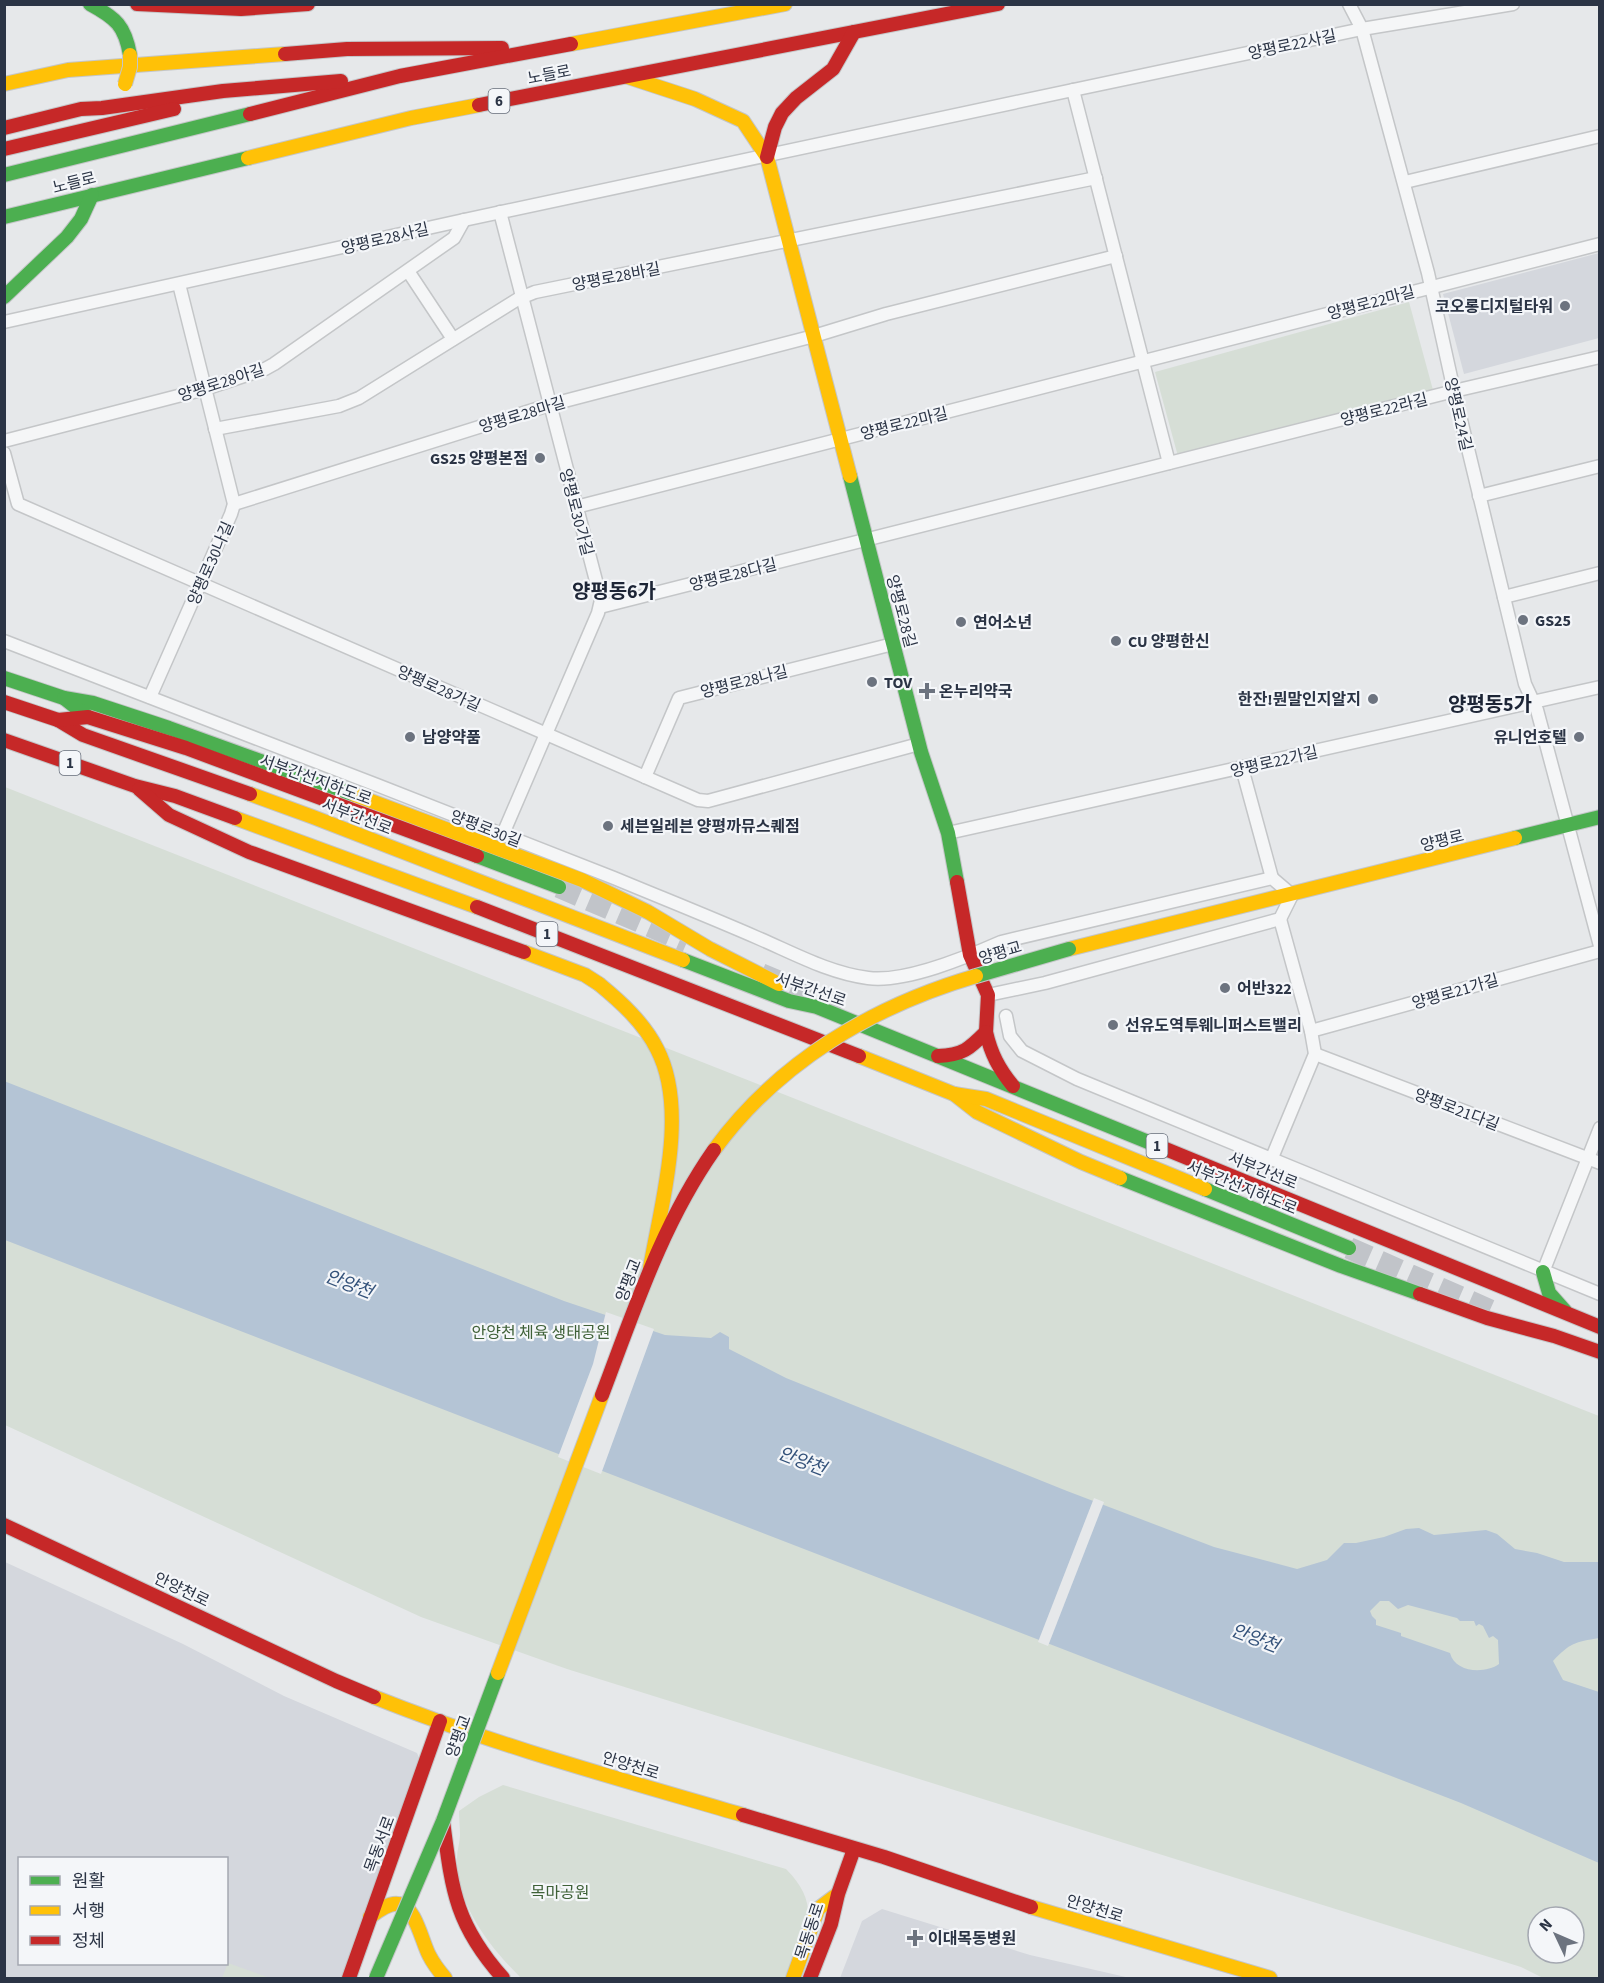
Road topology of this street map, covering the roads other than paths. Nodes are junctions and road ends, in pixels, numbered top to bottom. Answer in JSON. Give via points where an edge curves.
{"nodes":[{"id":1,"x":90,"y":4,"type":"edge"},
{"id":2,"x":137,"y":4,"type":"edge"},
{"id":3,"x":308,"y":4,"type":"edge"},
{"id":4,"x":785,"y":4,"type":"edge"},
{"id":5,"x":998,"y":4,"type":"edge"},
{"id":6,"x":1349,"y":4,"type":"edge"},
{"id":7,"x":1513,"y":4,"type":"edge"},
{"id":8,"x":1362,"y":29,"type":"junction"},
{"id":9,"x":854,"y":32,"type":"junction"},
{"id":10,"x":555,"y":47,"type":"junction"},
{"id":11,"x":400,"y":76,"type":"junction"},
{"id":12,"x":625,"y":76,"type":"junction"},
{"id":13,"x":4,"y":84,"type":"edge"},
{"id":14,"x":266,"y":87,"type":"junction"},
{"id":15,"x":1073,"y":90,"type":"junction"},
{"id":16,"x":81,"y":109,"type":"junction"},
{"id":17,"x":4,"y":128,"type":"edge"},
{"id":18,"x":1599,"y":136,"type":"edge"},
{"id":19,"x":4,"y":149,"type":"edge"},
{"id":20,"x":767,"y":157,"type":"junction"},
{"id":21,"x":4,"y":175,"type":"edge"},
{"id":22,"x":1096,"y":178,"type":"junction"},
{"id":23,"x":1405,"y":182,"type":"junction"},
{"id":24,"x":92,"y":195,"type":"junction"},
{"id":25,"x":500,"y":212,"type":"junction"},
{"id":26,"x":4,"y":217,"type":"edge"},
{"id":27,"x":464,"y":220,"type":"junction"},
{"id":28,"x":789,"y":241,"type":"junction"},
{"id":29,"x":1599,"y":244,"type":"edge"},
{"id":30,"x":1116,"y":256,"type":"junction"},
{"id":31,"x":408,"y":271,"type":"junction"},
{"id":32,"x":180,"y":284,"type":"junction"},
{"id":33,"x":1430,"y":286,"type":"junction"},
{"id":34,"x":4,"y":297,"type":"edge"},
{"id":35,"x":521,"y":298,"type":"junction"},
{"id":36,"x":4,"y":322,"type":"edge"},
{"id":37,"x":814,"y":336,"type":"junction"},
{"id":38,"x":453,"y":339,"type":"junction"},
{"id":39,"x":1599,"y":357,"type":"edge"},
{"id":40,"x":1143,"y":362,"type":"junction"},
{"id":41,"x":205,"y":389,"type":"junction"},
{"id":42,"x":1454,"y":391,"type":"junction"},
{"id":43,"x":549,"y":405,"type":"junction"},
{"id":44,"x":215,"y":429,"type":"junction"},
{"id":45,"x":840,"y":439,"type":"junction"},
{"id":46,"x":4,"y":441,"type":"edge"},
{"id":47,"x":4,"y":453,"type":"edge"},
{"id":48,"x":1169,"y":463,"type":"junction"},
{"id":49,"x":1599,"y":466,"type":"edge"},
{"id":50,"x":1479,"y":496,"type":"junction"},
{"id":51,"x":234,"y":504,"type":"junction"},
{"id":52,"x":576,"y":507,"type":"junction"},
{"id":53,"x":866,"y":540,"type":"junction"},
{"id":54,"x":1599,"y":573,"type":"edge"},
{"id":55,"x":201,"y":583,"type":"junction"},
{"id":56,"x":1504,"y":597,"type":"junction"},
{"id":57,"x":600,"y":607,"type":"junction"},
{"id":58,"x":4,"y":641,"type":"edge"},
{"id":59,"x":893,"y":644,"type":"junction"},
{"id":60,"x":4,"y":678,"type":"edge"},
{"id":61,"x":1599,"y":687,"type":"edge"},
{"id":62,"x":150,"y":697,"type":"junction"},
{"id":63,"x":64,"y":698,"type":"junction"},
{"id":64,"x":4,"y":702,"type":"edge"},
{"id":65,"x":1534,"y":703,"type":"junction"},
{"id":66,"x":88,"y":717,"type":"junction"},
{"id":67,"x":58,"y":720,"type":"junction"},
{"id":68,"x":546,"y":735,"type":"junction"},
{"id":69,"x":4,"y":740,"type":"edge"},
{"id":70,"x":919,"y":744,"type":"junction"},
{"id":71,"x":1242,"y":768,"type":"junction"},
{"id":72,"x":645,"y":777,"type":"junction"},
{"id":73,"x":135,"y":786,"type":"junction"},
{"id":74,"x":1599,"y":817,"type":"edge"},
{"id":75,"x":1569,"y":825,"type":"junction"},
{"id":76,"x":948,"y":833,"type":"junction"},
{"id":77,"x":503,"y":834,"type":"junction"},
{"id":78,"x":1272,"y":878,"type":"junction"},
{"id":79,"x":559,"y":887,"type":"tunnel mouth"},
{"id":80,"x":1292,"y":894,"type":"junction"},
{"id":81,"x":1280,"y":919,"type":"junction"},
{"id":82,"x":1599,"y":946,"type":"edge"},
{"id":83,"x":1069,"y":949,"type":"joint"},
{"id":84,"x":1599,"y":951,"type":"edge"},
{"id":85,"x":970,"y":956,"type":"junction"},
{"id":86,"x":988,"y":995,"type":"junction"},
{"id":87,"x":817,"y":1007,"type":"junction"},
{"id":88,"x":1006,"y":1016,"type":"dead end"},
{"id":89,"x":1311,"y":1031,"type":"junction"},
{"id":90,"x":986,"y":1032,"type":"junction"},
{"id":91,"x":1315,"y":1054,"type":"junction"},
{"id":92,"x":938,"y":1056,"type":"junction"},
{"id":93,"x":1014,"y":1088,"type":"junction"},
{"id":94,"x":954,"y":1094,"type":"junction"},
{"id":95,"x":1599,"y":1128,"type":"edge"},
{"id":96,"x":1271,"y":1160,"type":"junction"},
{"id":97,"x":1594,"y":1161,"type":"edge"},
{"id":98,"x":1349,"y":1248,"type":"tunnel mouth"},
{"id":99,"x":650,"y":1268,"type":"junction"},
{"id":100,"x":1534,"y":1278,"type":"junction"},
{"id":101,"x":1497,"y":1284,"type":"junction"},
{"id":102,"x":1599,"y":1294,"type":"edge"},
{"id":103,"x":1569,"y":1315,"type":"junction"},
{"id":104,"x":1599,"y":1327,"type":"edge"},
{"id":105,"x":1599,"y":1352,"type":"edge"},
{"id":106,"x":4,"y":1525,"type":"edge"},
{"id":107,"x":440,"y":1721,"type":"junction"},
{"id":108,"x":443,"y":1821,"type":"junction"},
{"id":109,"x":854,"y":1849,"type":"junction"},
{"id":110,"x":838,"y":1894,"type":"junction"},
{"id":111,"x":370,"y":1917,"type":"junction"},
{"id":112,"x":349,"y":1978,"type":"edge"},
{"id":113,"x":376,"y":1978,"type":"edge"},
{"id":114,"x":445,"y":1978,"type":"edge"},
{"id":115,"x":503,"y":1978,"type":"edge"},
{"id":116,"x":793,"y":1978,"type":"edge"},
{"id":117,"x":810,"y":1978,"type":"edge"},
{"id":118,"x":1270,"y":1978,"type":"edge"}],
"edges":[{"from":1,"to":16,"type":"main road","bridge":true,"via":[[123,27],[130,67],[120,91]]},
{"from":2,"to":3,"type":"main road","via":[[241,9]]},
{"from":4,"to":10,"type":"main road","name":"노들로"},
{"from":5,"to":9,"type":"main road","name":"노들로","number":"6"},
{"from":6,"to":8,"type":"street","name":"양평로24길"},
{"from":7,"to":8,"type":"street","name":"양평로22사길"},
{"from":8,"to":15,"type":"street","name":"양평로22사길"},
{"from":8,"to":23,"type":"street","name":"양평로24길"},
{"from":9,"to":12,"type":"main road","name":"노들로","number":"6"},
{"from":9,"to":20,"type":"main road","via":[[833,69],[782,113],[774,127]]},
{"from":10,"to":11,"type":"main road","name":"노들로"},
{"from":10,"to":13,"type":"main road","via":[[336,50],[68,70]]},
{"from":11,"to":14,"type":"main road"},
{"from":11,"to":21,"type":"main road","name":"노들로"},
{"from":12,"to":20,"type":"main road","via":[[743,120]]},
{"from":12,"to":24,"type":"main road","name":"노들로","number":"6","via":[[411,118]]},
{"from":14,"to":16,"type":"main road"},
{"from":14,"to":19,"type":"main road"},
{"from":15,"to":20,"type":"street","name":"양평로22사길"},
{"from":15,"to":22,"type":"street"},
{"from":16,"to":17,"type":"main road"},
{"from":18,"to":23,"type":"street"},
{"from":20,"to":25,"type":"street","name":"양평로28사길"},
{"from":20,"to":28,"type":"main road","name":"양평로28길"},
{"from":22,"to":28,"type":"street"},
{"from":22,"to":30,"type":"street"},
{"from":23,"to":33,"type":"street","name":"양평로24길"},
{"from":24,"to":26,"type":"main road","name":"노들로","number":"6"},
{"from":24,"to":34,"type":"main road","via":[[67,237]]},
{"from":25,"to":27,"type":"street","name":"양평로28사길"},
{"from":25,"to":35,"type":"street","name":"양평로30가길"},
{"from":27,"to":31,"type":"street","name":"양평로28아길","via":[[454,238]]},
{"from":27,"to":32,"type":"street","name":"양평로28사길"},
{"from":28,"to":35,"type":"street","name":"양평로28바길"},
{"from":28,"to":37,"type":"main road","name":"양평로28길"},
{"from":29,"to":33,"type":"street","name":"양평로22마길"},
{"from":30,"to":37,"type":"street"},
{"from":30,"to":40,"type":"street"},
{"from":31,"to":38,"type":"street"},
{"from":31,"to":41,"type":"street","name":"양평로28아길","via":[[274,364]]},
{"from":32,"to":36,"type":"street","name":"양평로28사길"},
{"from":32,"to":41,"type":"street","name":"양평로30나길"},
{"from":33,"to":40,"type":"street","name":"양평로22마길"},
{"from":33,"to":42,"type":"street","name":"양평로24길"},
{"from":35,"to":38,"type":"street","name":"양평로28바길"},
{"from":35,"to":43,"type":"street","name":"양평로30가길"},
{"from":37,"to":43,"type":"street","name":"양평로28마길"},
{"from":37,"to":45,"type":"main road","name":"양평로28길"},
{"from":38,"to":44,"type":"street","name":"양평로28바길","via":[[359,398],[339,406]]},
{"from":39,"to":42,"type":"street","name":"양평로22라길"},
{"from":40,"to":45,"type":"street","name":"양평로22마길"},
{"from":40,"to":48,"type":"street"},
{"from":41,"to":44,"type":"street","name":"양평로30나길"},
{"from":41,"to":46,"type":"street","name":"양평로28아길"},
{"from":42,"to":48,"type":"street","name":"양평로22라길"},
{"from":42,"to":50,"type":"street","name":"양평로24길"},
{"from":43,"to":51,"type":"street","name":"양평로28마길"},
{"from":43,"to":52,"type":"street","name":"양평로30가길"},
{"from":44,"to":51,"type":"street","name":"양평로30나길"},
{"from":45,"to":52,"type":"street","name":"양평로22마길"},
{"from":45,"to":53,"type":"main road","name":"양평로28길"},
{"from":47,"to":55,"type":"street","name":"양평로28가길","via":[[18,504]]},
{"from":48,"to":53,"type":"street","name":"양평로22라길"},
{"from":49,"to":50,"type":"street"},
{"from":50,"to":56,"type":"street","name":"양평로24길"},
{"from":51,"to":55,"type":"street","name":"양평로30나길"},
{"from":52,"to":57,"type":"street","name":"양평로30가길"},
{"from":53,"to":57,"type":"street","name":"양평로28다길"},
{"from":53,"to":59,"type":"main road","name":"양평로28길"},
{"from":54,"to":56,"type":"street"},
{"from":55,"to":62,"type":"street","name":"양평로30나길"},
{"from":55,"to":68,"type":"street","name":"양평로28가길"},
{"from":56,"to":65,"type":"street","name":"양평로24길","via":[[1525,684]]},
{"from":57,"to":68,"type":"street"},
{"from":58,"to":62,"type":"street","name":"양평로30길"},
{"from":59,"to":70,"type":"main road","name":"양평로28길"},
{"from":59,"to":72,"type":"street","name":"양평로28나길","via":[[679,698]]},
{"from":60,"to":63,"type":"main road"},
{"from":61,"to":65,"type":"street","name":"양평로22가길"},
{"from":62,"to":77,"type":"street","name":"양평로30길"},
{"from":63,"to":66,"type":"main road"},
{"from":63,"to":87,"type":"main road","via":[[93,703],[169,728],[582,880],[648,912]]},
{"from":64,"to":67,"type":"main road","name":"서부간선로","number":"1"},
{"from":65,"to":71,"type":"street","name":"양평로22가길"},
{"from":65,"to":75,"type":"street","name":"양평로24길"},
{"from":66,"to":67,"type":"main road","name":"서부간선지하도로"},
{"from":66,"to":79,"type":"main road","name":"서부간선지하도로","via":[[186,748]]},
{"from":67,"to":87,"type":"main road","name":"서부간선로","number":"1","via":[[83,735],[324,821],[789,1001]]},
{"from":68,"to":72,"type":"street","name":"양평로28가길"},
{"from":68,"to":77,"type":"street"},
{"from":69,"to":73,"type":"main road","number":"1"},
{"from":70,"to":72,"type":"street","name":"양평로28가길","via":[[708,801]]},
{"from":70,"to":76,"type":"main road","name":"양평로28길"},
{"from":71,"to":76,"type":"street","name":"양평로22가길"},
{"from":71,"to":78,"type":"street"},
{"from":73,"to":94,"type":"main road","number":"1","via":[[175,796],[416,883]]},
{"from":73,"to":99,"type":"main road","bridge":true,"via":[[169,815],[249,852],[578,972],[626,1009],[662,1059],[672,1116]]},
{"from":74,"to":75,"type":"main road","name":"양평로"},
{"from":75,"to":80,"type":"main road","name":"양평로"},
{"from":75,"to":82,"type":"street","name":"양평로24길"},
{"from":76,"to":85,"type":"main road","name":"양평로28길"},
{"from":77,"to":85,"type":"street","name":"양평로30길","via":[[853,975],[890,978]]},
{"from":78,"to":80,"type":"street"},
{"from":78,"to":85,"type":"street","via":[[1001,942]]},
{"from":80,"to":81,"type":"street"},
{"from":80,"to":83,"type":"main road","name":"양평로"},
{"from":81,"to":86,"type":"street"},
{"from":81,"to":89,"type":"street"},
{"from":83,"to":99,"type":"main road","name":"양평교","bridge":true,"via":[[913,997],[830,1041],[777,1079],[737,1121],[706,1162],[677,1210]]},
{"from":84,"to":89,"type":"street","name":"양평로21가길"},
{"from":85,"to":86,"type":"main road","name":"양평로28길"},
{"from":86,"to":90,"type":"main road","name":"양평로28길"},
{"from":87,"to":92,"type":"main road","name":"서부간선로","number":"1"},
{"from":88,"to":96,"type":"street","via":[[1010,1036],[1022,1051],[1077,1079]]},
{"from":89,"to":91,"type":"street"},
{"from":90,"to":92,"type":"main road","via":[[960,1055]]},
{"from":90,"to":93,"type":"main road","via":[[991,1054]]},
{"from":91,"to":96,"type":"street"},
{"from":91,"to":97,"type":"street","name":"양평로21다길"},
{"from":92,"to":93,"type":"main road","name":"서부간선로","number":"1"},
{"from":93,"to":101,"type":"main road","name":"서부간선로","number":"1"},
{"from":94,"to":98,"type":"main road","name":"서부간선지하도로","via":[[986,1099]]},
{"from":94,"to":105,"type":"main road","number":"1","via":[[977,1112],[1082,1162],[1255,1232],[1476,1314]]},
{"from":95,"to":97,"type":"street"},
{"from":96,"to":100,"type":"street"},
{"from":97,"to":100,"type":"street"},
{"from":99,"to":108,"type":"main road","name":"양평교","bridge":true},
{"from":100,"to":101,"type":"main road"},
{"from":100,"to":102,"type":"street"},
{"from":100,"to":103,"type":"main road"},
{"from":101,"to":103,"type":"main road","name":"서부간선로","number":"1"},
{"from":103,"to":104,"type":"main road","name":"서부간선로","number":"1"},
{"from":106,"to":107,"type":"main road","name":"안양천로","via":[[336,1681]]},
{"from":107,"to":109,"type":"main road","name":"안양천로"},
{"from":107,"to":111,"type":"main road","name":"목동서로"},
{"from":108,"to":113,"type":"main road","bridge":true},
{"from":108,"to":115,"type":"main road","via":[[452,1890],[468,1934]]},
{"from":109,"to":110,"type":"main road","name":"목동동로"},
{"from":109,"to":118,"type":"main road","name":"안양천로"},
{"from":110,"to":116,"type":"main road","name":"목동동로","via":[[819,1909]]},
{"from":110,"to":117,"type":"main road","name":"목동동로"},
{"from":111,"to":112,"type":"main road","name":"목동서로"},
{"from":111,"to":114,"type":"main road","via":[[390,1905],[402,1904],[410,1909],[431,1960]]}]}
